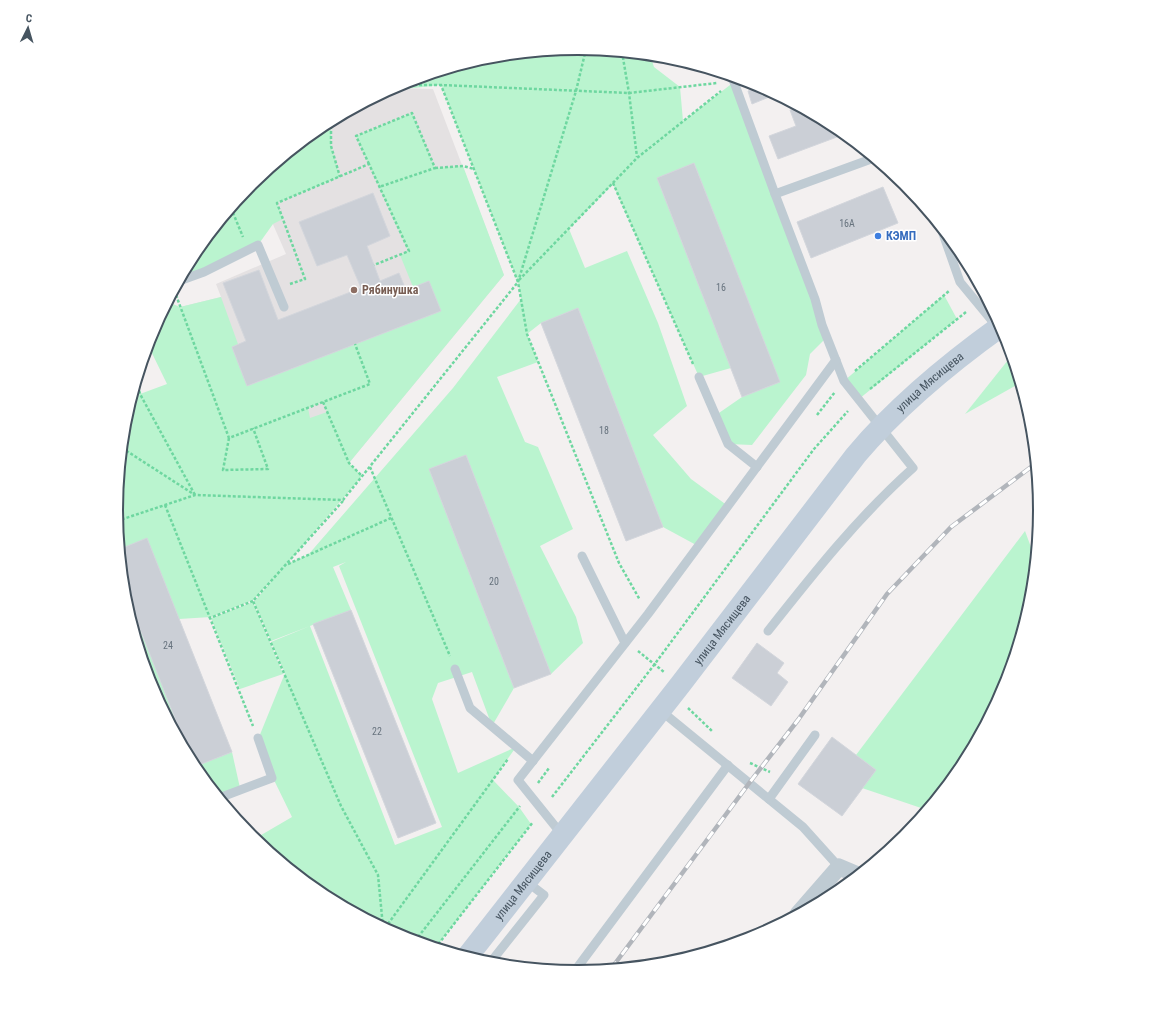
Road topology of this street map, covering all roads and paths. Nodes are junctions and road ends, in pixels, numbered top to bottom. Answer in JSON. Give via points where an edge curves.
{"nodes":[{"id":1,"x":584,"y":55,"type":"edge"},
{"id":2,"x":623,"y":58,"type":"edge"},
{"id":3,"x":726,"y":80,"type":"edge"},
{"id":4,"x":729,"y":81,"type":"edge"},
{"id":5,"x":732,"y":82,"type":"edge"},
{"id":6,"x":417,"y":85,"type":"edge"},
{"id":7,"x":440,"y":85,"type":"junction"},
{"id":8,"x":576,"y":90,"type":"junction"},
{"id":9,"x":629,"y":93,"type":"junction"},
{"id":10,"x":331,"y":128,"type":"edge"},
{"id":11,"x":637,"y":158,"type":"junction"},
{"id":12,"x":868,"y":160,"type":"edge"},
{"id":13,"x":369,"y":164,"type":"junction"},
{"id":14,"x":435,"y":168,"type":"junction"},
{"id":15,"x":474,"y":169,"type":"junction"},
{"id":16,"x":340,"y":177,"type":"junction"},
{"id":17,"x":613,"y":183,"type":"junction"},
{"id":18,"x":379,"y":187,"type":"junction"},
{"id":19,"x":775,"y":194,"type":"junction"},
{"id":20,"x":233,"y":213,"type":"edge"},
{"id":21,"x":946,"y":244,"type":"edge"},
{"id":22,"x":248,"y":249,"type":"junction"},
{"id":23,"x":374,"y":265,"type":"dead end"},
{"id":24,"x":186,"y":278,"type":"edge"},
{"id":25,"x":518,"y":282,"type":"junction"},
{"id":26,"x":276,"y":288,"type":"junction"},
{"id":27,"x":176,"y":297,"type":"edge"},
{"id":28,"x":977,"y":304,"type":"junction"},
{"id":29,"x":284,"y":307,"type":"dead end"},
{"id":30,"x":990,"y":317,"type":"edge"},
{"id":31,"x":995,"y":330,"type":"edge"},
{"id":32,"x":355,"y":344,"type":"dead end"},
{"id":33,"x":836,"y":360,"type":"junction"},
{"id":34,"x":699,"y":377,"type":"joint"},
{"id":35,"x":139,"y":391,"type":"edge"},
{"id":36,"x":858,"y":399,"type":"junction"},
{"id":37,"x":323,"y":402,"type":"junction"},
{"id":38,"x":880,"y":427,"type":"junction"},
{"id":39,"x":253,"y":428,"type":"junction"},
{"id":40,"x":229,"y":438,"type":"junction"},
{"id":41,"x":127,"y":451,"type":"edge"},
{"id":42,"x":370,"y":467,"type":"junction"},
{"id":43,"x":757,"y":467,"type":"junction"},
{"id":44,"x":362,"y":476,"type":"junction"},
{"id":45,"x":196,"y":495,"type":"junction"},
{"id":46,"x":343,"y":500,"type":"junction"},
{"id":47,"x":166,"y":505,"type":"junction"},
{"id":48,"x":391,"y":518,"type":"junction"},
{"id":49,"x":123,"y":519,"type":"edge"},
{"id":50,"x":582,"y":556,"type":"dead end"},
{"id":51,"x":286,"y":565,"type":"junction"},
{"id":52,"x":253,"y":601,"type":"junction"},
{"id":53,"x":648,"y":614,"type":"junction"},
{"id":54,"x":210,"y":618,"type":"junction"},
{"id":55,"x":768,"y":632,"type":"dead end"},
{"id":56,"x":625,"y":643,"type":"junction"},
{"id":57,"x":636,"y":650,"type":"dead end"},
{"id":58,"x":654,"y":664,"type":"junction"},
{"id":59,"x":455,"y":669,"type":"joint"},
{"id":60,"x":671,"y":696,"type":"junction"},
{"id":61,"x":815,"y":735,"type":"dead end"},
{"id":62,"x":718,"y":736,"type":"dead end"},
{"id":63,"x":258,"y":738,"type":"joint"},
{"id":64,"x":516,"y":747,"type":"junction"},
{"id":65,"x":533,"y":761,"type":"junction"},
{"id":66,"x":746,"y":762,"type":"dead end"},
{"id":67,"x":728,"y":765,"type":"junction"},
{"id":68,"x":783,"y":780,"type":"junction"},
{"id":69,"x":224,"y":796,"type":"edge"},
{"id":70,"x":769,"y":799,"type":"junction"},
{"id":71,"x":542,"y":810,"type":"junction"},
{"id":72,"x":563,"y":836,"type":"junction"},
{"id":73,"x":839,"y":867,"type":"junction"},
{"id":74,"x":853,"y":873,"type":"edge"},
{"id":75,"x":527,"y":882,"type":"junction"},
{"id":76,"x":809,"y":902,"type":"edge"},
{"id":77,"x":383,"y":921,"type":"edge"},
{"id":78,"x":387,"y":923,"type":"edge"},
{"id":79,"x":439,"y":943,"type":"edge"},
{"id":80,"x":471,"y":952,"type":"edge"},
{"id":81,"x":495,"y":957,"type":"edge"},
{"id":82,"x":579,"y":965,"type":"edge"}],
"edges":[{"from":1,"to":8,"type":"path"},
{"from":2,"to":9,"type":"path"},
{"from":3,"to":9,"type":"path"},
{"from":4,"to":11,"type":"path"},
{"from":5,"to":19,"type":"lane"},
{"from":6,"to":7,"type":"path"},
{"from":7,"to":8,"type":"path"},
{"from":7,"to":15,"type":"path"},
{"from":8,"to":9,"type":"path"},
{"from":8,"to":25,"type":"path"},
{"from":9,"to":11,"type":"path"},
{"from":10,"to":16,"type":"path","via":[[331,146]]},
{"from":11,"to":17,"type":"path"},
{"from":12,"to":19,"type":"lane"},
{"from":13,"to":14,"type":"path","via":[[356,136],[412,113]]},
{"from":13,"to":16,"type":"path"},
{"from":13,"to":18,"type":"path"},
{"from":14,"to":15,"type":"path","via":[[462,166]]},
{"from":14,"to":18,"type":"path"},
{"from":15,"to":25,"type":"path"},
{"from":16,"to":26,"type":"path","via":[[277,203],[305,279]]},
{"from":17,"to":25,"type":"path"},
{"from":17,"to":34,"type":"path"},
{"from":18,"to":23,"type":"path","via":[[409,251]]},
{"from":19,"to":33,"type":"lane"},
{"from":20,"to":22,"type":"path"},
{"from":21,"to":28,"type":"lane","via":[[960,282]]},
{"from":22,"to":24,"type":"lane"},
{"from":22,"to":26,"type":"lane","via":[[258,245]]},
{"from":25,"to":42,"type":"path"},
{"from":25,"to":53,"type":"path","via":[[527,334],[619,563]]},
{"from":26,"to":29,"type":"lane"},
{"from":27,"to":40,"type":"path"},
{"from":28,"to":30,"type":"lane"},
{"from":28,"to":36,"type":"path"},
{"from":31,"to":38,"type":"main road","name":"улица Мясищева","via":[[965,352]]},
{"from":32,"to":37,"type":"path","via":[[370,384]]},
{"from":33,"to":36,"type":"lane","via":[[844,381]]},
{"from":33,"to":43,"type":"lane"},
{"from":34,"to":43,"type":"lane","via":[[728,444]]},
{"from":35,"to":45,"type":"path"},
{"from":36,"to":38,"type":"lane"},
{"from":36,"to":58,"type":"path","via":[[814,449]]},
{"from":37,"to":39,"type":"path"},
{"from":37,"to":44,"type":"path","via":[[349,463]]},
{"from":38,"to":55,"type":"lane","via":[[913,468],[881,497],[851,530]]},
{"from":38,"to":60,"type":"main road","name":"улица Мясищева"},
{"from":39,"to":40,"type":"path"},
{"from":39,"to":40,"type":"path","via":[[268,469],[223,470]]},
{"from":41,"to":45,"type":"path"},
{"from":42,"to":44,"type":"path"},
{"from":42,"to":48,"type":"path"},
{"from":43,"to":53,"type":"lane"},
{"from":44,"to":46,"type":"path"},
{"from":45,"to":46,"type":"path"},
{"from":45,"to":47,"type":"path"},
{"from":46,"to":51,"type":"path"},
{"from":47,"to":49,"type":"path"},
{"from":47,"to":54,"type":"path"},
{"from":48,"to":51,"type":"path"},
{"from":48,"to":59,"type":"path"},
{"from":50,"to":56,"type":"lane"},
{"from":51,"to":52,"type":"path"},
{"from":52,"to":54,"type":"path"},
{"from":52,"to":77,"type":"path","via":[[341,806],[378,875]]},
{"from":53,"to":56,"type":"lane"},
{"from":54,"to":63,"type":"path"},
{"from":56,"to":65,"type":"lane"},
{"from":57,"to":58,"type":"path"},
{"from":58,"to":60,"type":"path"},
{"from":58,"to":71,"type":"path"},
{"from":59,"to":64,"type":"lane","via":[[470,708]]},
{"from":60,"to":62,"type":"path"},
{"from":60,"to":67,"type":"lane"},
{"from":60,"to":72,"type":"main road","name":"улица Мясищева"},
{"from":61,"to":68,"type":"lane"},
{"from":63,"to":69,"type":"lane","via":[[272,778]]},
{"from":64,"to":65,"type":"lane"},
{"from":64,"to":78,"type":"path"},
{"from":65,"to":71,"type":"lane","via":[[518,780]]},
{"from":66,"to":68,"type":"path","via":[[761,767]]},
{"from":67,"to":70,"type":"lane"},
{"from":67,"to":82,"type":"lane"},
{"from":68,"to":70,"type":"lane"},
{"from":70,"to":73,"type":"lane","via":[[803,827]]},
{"from":71,"to":72,"type":"lane"},
{"from":71,"to":79,"type":"path"},
{"from":72,"to":75,"type":"main road","name":"улица Мясищева"},
{"from":73,"to":74,"type":"street"},
{"from":73,"to":76,"type":"street"},
{"from":75,"to":80,"type":"main road","name":"улица Мясищева"},
{"from":75,"to":81,"type":"lane","via":[[544,895]]}]}
